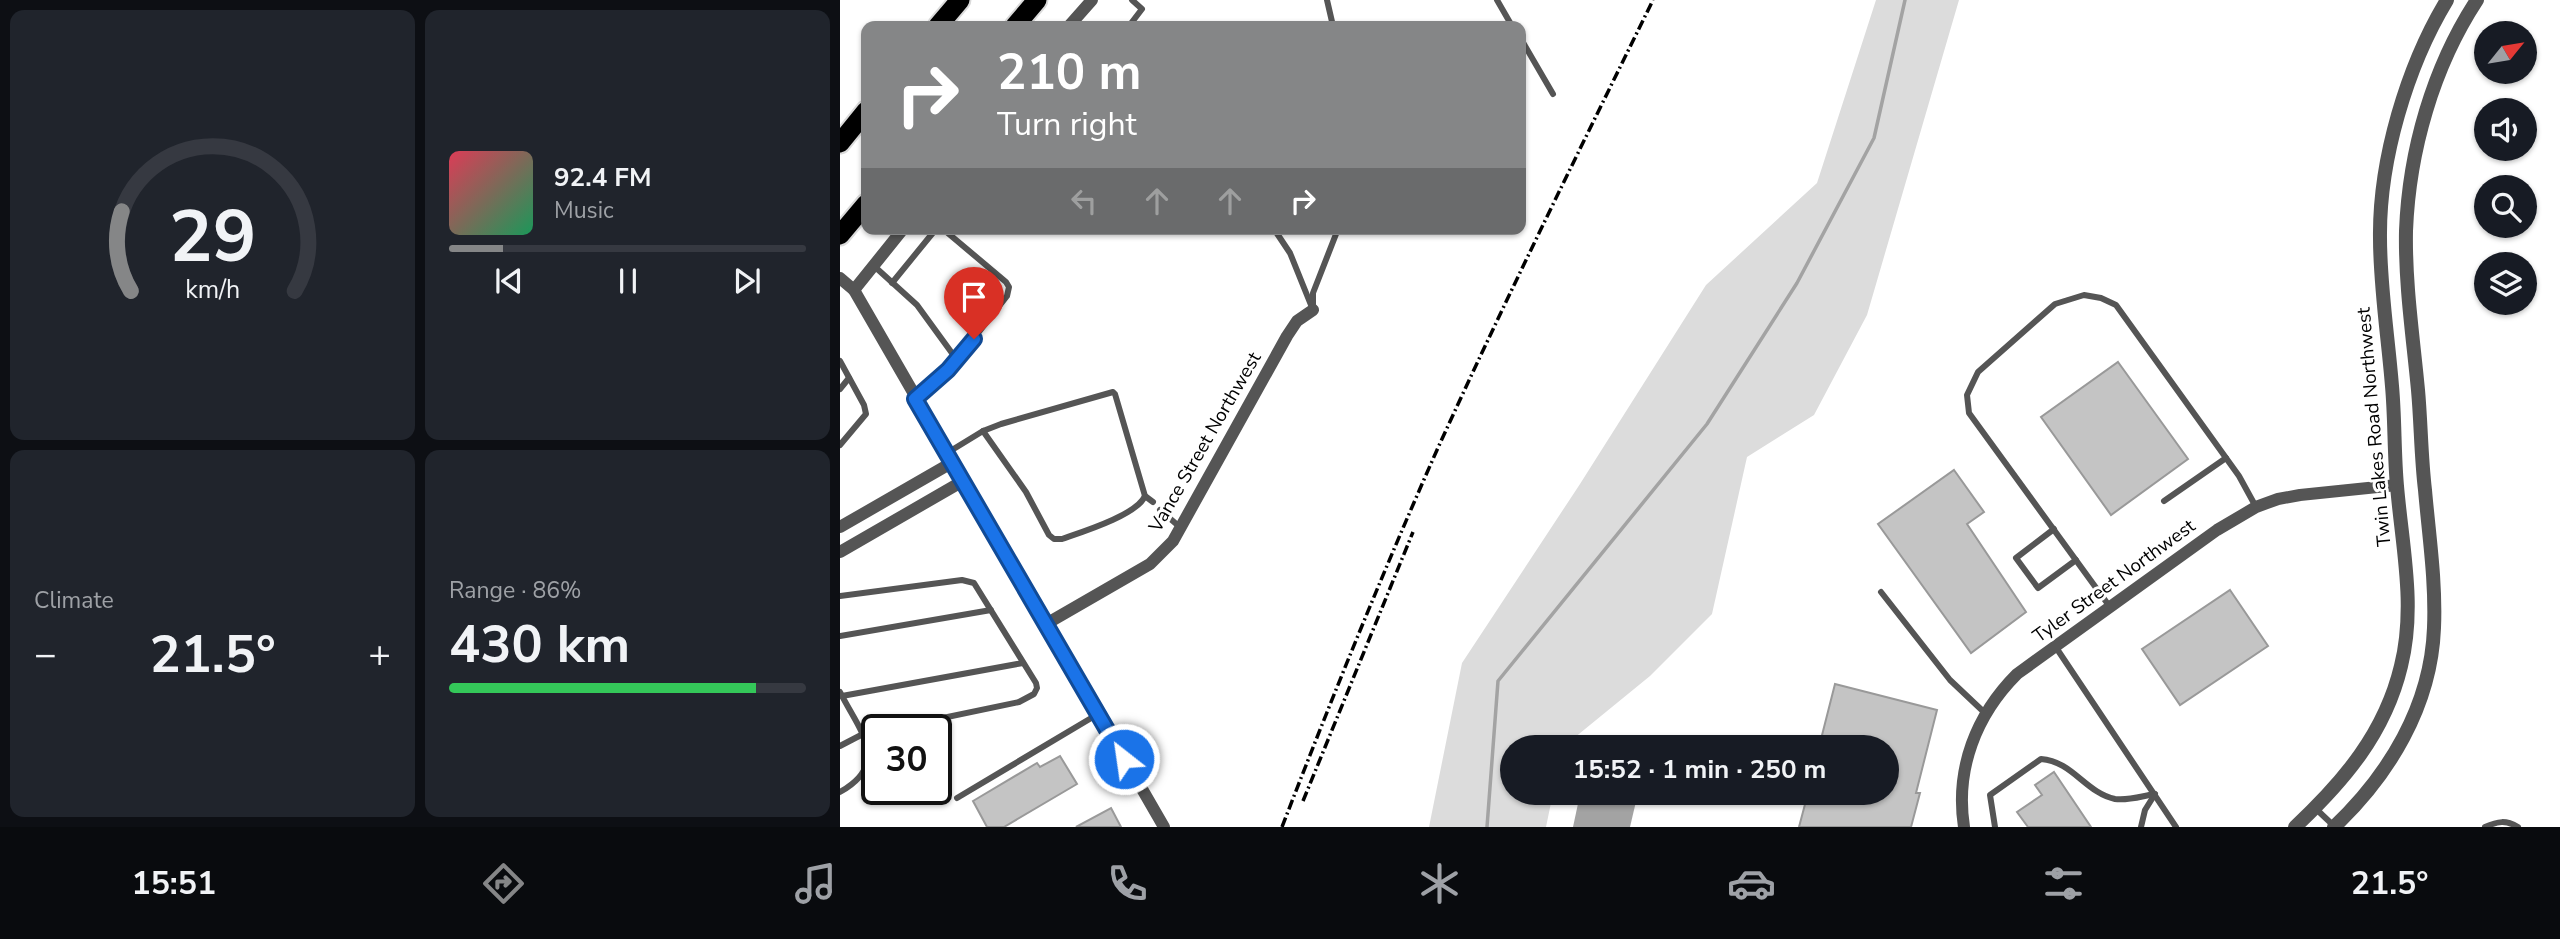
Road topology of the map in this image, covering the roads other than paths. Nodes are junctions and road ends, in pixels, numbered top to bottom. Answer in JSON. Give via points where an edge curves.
{"nodes":[{"id":1,"x":960,"y":0,"type":"edge"},
{"id":2,"x":1037,"y":0,"type":"edge"},
{"id":3,"x":1092,"y":0,"type":"edge"},
{"id":4,"x":1132,"y":0,"type":"edge"},
{"id":5,"x":1327,"y":0,"type":"edge"},
{"id":6,"x":1497,"y":0,"type":"edge"},
{"id":7,"x":2447,"y":0,"type":"edge"},
{"id":8,"x":2477,"y":0,"type":"edge"},
{"id":9,"x":942,"y":21,"type":"edge"},
{"id":10,"x":1019,"y":21,"type":"edge"},
{"id":11,"x":1073,"y":21,"type":"edge"},
{"id":12,"x":1134,"y":21,"type":"edge"},
{"id":13,"x":1332,"y":21,"type":"edge"},
{"id":14,"x":1510,"y":21,"type":"edge"},
{"id":15,"x":1526,"y":48,"type":"edge"},
{"id":16,"x":1553,"y":94,"type":"dead end"},
{"id":17,"x":861,"y":117,"type":"edge"},
{"id":18,"x":840,"y":142,"type":"edge"},
{"id":19,"x":861,"y":210,"type":"edge"},
{"id":20,"x":840,"y":235,"type":"edge"},
{"id":21,"x":899,"y":235,"type":"edge"},
{"id":22,"x":931,"y":235,"type":"edge"},
{"id":23,"x":950,"y":235,"type":"edge"},
{"id":24,"x":1278,"y":235,"type":"edge"},
{"id":25,"x":1336,"y":235,"type":"edge"},
{"id":26,"x":874,"y":266,"type":"junction"},
{"id":27,"x":840,"y":278,"type":"edge"},
{"id":28,"x":892,"y":283,"type":"junction"},
{"id":29,"x":854,"y":290,"type":"junction"},
{"id":30,"x":1313,"y":310,"type":"junction"},
{"id":31,"x":957,"y":360,"type":"junction"},
{"id":32,"x":840,"y":361,"type":"edge"},
{"id":33,"x":849,"y":378,"type":"junction"},
{"id":34,"x":840,"y":390,"type":"edge"},
{"id":35,"x":915,"y":399,"type":"junction"},
{"id":36,"x":983,"y":431,"type":"junction"},
{"id":37,"x":840,"y":445,"type":"edge"},
{"id":38,"x":950,"y":457,"type":"junction"},
{"id":39,"x":2226,"y":458,"type":"junction"},
{"id":40,"x":963,"y":481,"type":"junction"},
{"id":41,"x":2397,"y":485,"type":"junction"},
{"id":42,"x":1145,"y":496,"type":"junction"},
{"id":43,"x":2165,"y":501,"type":"dead end"},
{"id":44,"x":1153,"y":502,"type":"dead end"},
{"id":45,"x":2256,"y":508,"type":"junction"},
{"id":46,"x":1160,"y":510,"type":"dead end"},
{"id":47,"x":840,"y":527,"type":"edge"},
{"id":48,"x":1181,"y":528,"type":"junction"},
{"id":49,"x":2054,"y":529,"type":"junction"},
{"id":50,"x":840,"y":552,"type":"edge"},
{"id":51,"x":2076,"y":560,"type":"junction"},
{"id":52,"x":1881,"y":592,"type":"dead end"},
{"id":53,"x":840,"y":596,"type":"edge"},
{"id":54,"x":2110,"y":607,"type":"junction"},
{"id":55,"x":991,"y":610,"type":"junction"},
{"id":56,"x":1046,"y":624,"type":"junction"},
{"id":57,"x":840,"y":636,"type":"edge"},
{"id":58,"x":2055,"y":646,"type":"junction"},
{"id":59,"x":1023,"y":663,"type":"junction"},
{"id":60,"x":841,"y":694,"type":"edge"},
{"id":61,"x":1098,"y":714,"type":"junction"},
{"id":62,"x":1986,"y":714,"type":"junction"},
{"id":63,"x":952,"y":715,"type":"edge"},
{"id":64,"x":861,"y":730,"type":"edge"},
{"id":65,"x":861,"y":735,"type":"edge"},
{"id":66,"x":840,"y":747,"type":"edge"},
{"id":67,"x":861,"y":776,"type":"edge"},
{"id":68,"x":840,"y":792,"type":"edge"},
{"id":69,"x":2155,"y":794,"type":"junction"},
{"id":70,"x":957,"y":798,"type":"dead end"},
{"id":71,"x":2315,"y":808,"type":"junction"},
{"id":72,"x":1164,"y":827,"type":"edge"},
{"id":73,"x":1964,"y":827,"type":"edge"},
{"id":74,"x":1994,"y":827,"type":"edge"},
{"id":75,"x":2141,"y":827,"type":"edge"},
{"id":76,"x":2176,"y":827,"type":"edge"},
{"id":77,"x":2295,"y":827,"type":"edge"},
{"id":78,"x":2335,"y":827,"type":"edge"},
{"id":79,"x":2485,"y":827,"type":"edge"},
{"id":80,"x":2518,"y":827,"type":"edge"}],
"edges":[{"from":1,"to":9,"type":"highway"},
{"from":2,"to":10,"type":"highway"},
{"from":3,"to":11,"type":"street"},
{"from":4,"to":12,"type":"lane","via":[[1142,9]]},
{"from":5,"to":13,"type":"lane"},
{"from":6,"to":14,"type":"lane"},
{"from":7,"to":41,"type":"street","name":"Twin Lakes Road Northwest","via":[[2401,106],[2381,210]]},
{"from":8,"to":78,"type":"street","via":[[2429,103],[2408,205],[2407,273],[2434,580],[2431,656],[2417,706],[2397,751],[2370,791]]},
{"from":15,"to":16,"type":"lane"},
{"from":17,"to":18,"type":"highway"},
{"from":19,"to":20,"type":"highway"},
{"from":21,"to":26,"type":"street"},
{"from":22,"to":28,"type":"lane"},
{"from":23,"to":31,"type":"lane","via":[[1009,287],[1007,296]]},
{"from":24,"to":30,"type":"lane"},
{"from":25,"to":30,"type":"lane","via":[[1313,293]]},
{"from":26,"to":28,"type":"lane"},
{"from":26,"to":29,"type":"street"},
{"from":27,"to":29,"type":"street"},
{"from":28,"to":31,"type":"lane","via":[[917,305]]},
{"from":29,"to":35,"type":"street"},
{"from":30,"to":48,"type":"street","name":"Vance Street Northwest","via":[[1297,321],[1287,336]]},
{"from":31,"to":35,"type":"lane"},
{"from":32,"to":33,"type":"lane"},
{"from":33,"to":34,"type":"lane"},
{"from":33,"to":37,"type":"lane","via":[[866,414]]},
{"from":35,"to":38,"type":"street"},
{"from":36,"to":38,"type":"lane"},
{"from":36,"to":42,"type":"lane","via":[[1054,539],[1128,512]]},
{"from":36,"to":42,"type":"lane","via":[[1113,392]]},
{"from":38,"to":40,"type":"street"},
{"from":38,"to":47,"type":"street"},
{"from":39,"to":43,"type":"lane"},
{"from":39,"to":45,"type":"lane"},
{"from":39,"to":49,"type":"lane","via":[[2116,305],[2084,295],[2055,304],[1978,372],[1966,395],[1969,413]]},
{"from":40,"to":50,"type":"street"},
{"from":40,"to":56,"type":"street"},
{"from":41,"to":45,"type":"street","name":"Tyler Street Northwest","via":[[2300,495]]},
{"from":41,"to":71,"type":"street","name":"Twin Lakes Road Northwest","via":[[2409,619],[2401,667],[2373,737],[2345,777]]},
{"from":42,"to":44,"type":"lane"},
{"from":45,"to":54,"type":"street","name":"Tyler Street Northwest","via":[[2217,530]]},
{"from":46,"to":48,"type":"lane"},
{"from":48,"to":56,"type":"street","name":"Vance Street Northwest","via":[[1150,564]]},
{"from":49,"to":51,"type":"lane"},
{"from":49,"to":51,"type":"lane","via":[[2016,558],[2038,588]]},
{"from":51,"to":54,"type":"lane"},
{"from":52,"to":62,"type":"lane","via":[[1950,680]]},
{"from":53,"to":55,"type":"lane","via":[[962,580],[974,583]]},
{"from":54,"to":58,"type":"street","name":"Tyler Street Northwest"},
{"from":55,"to":57,"type":"lane"},
{"from":55,"to":59,"type":"lane"},
{"from":56,"to":61,"type":"street"},
{"from":58,"to":62,"type":"street","name":"Tyler Street Northwest","via":[[2017,674]]},
{"from":58,"to":69,"type":"lane"},
{"from":59,"to":60,"type":"lane"},
{"from":59,"to":63,"type":"lane","via":[[1037,688],[1027,699]]},
{"from":60,"to":64,"type":"lane"},
{"from":61,"to":70,"type":"lane"},
{"from":61,"to":72,"type":"street"},
{"from":62,"to":73,"type":"street","name":"Tyler Street Northwest","via":[[1975,734],[1962,780]]},
{"from":65,"to":66,"type":"lane"},
{"from":67,"to":68,"type":"lane"},
{"from":69,"to":74,"type":"lane","via":[[2111,798],[2062,764],[2041,759],[1990,795]]},
{"from":69,"to":75,"type":"lane"},
{"from":69,"to":76,"type":"lane"},
{"from":71,"to":77,"type":"street","name":"Twin Lakes Road Northwest"},
{"from":71,"to":78,"type":"lane"},
{"from":79,"to":80,"type":"lane","via":[[2507,822]]}]}
